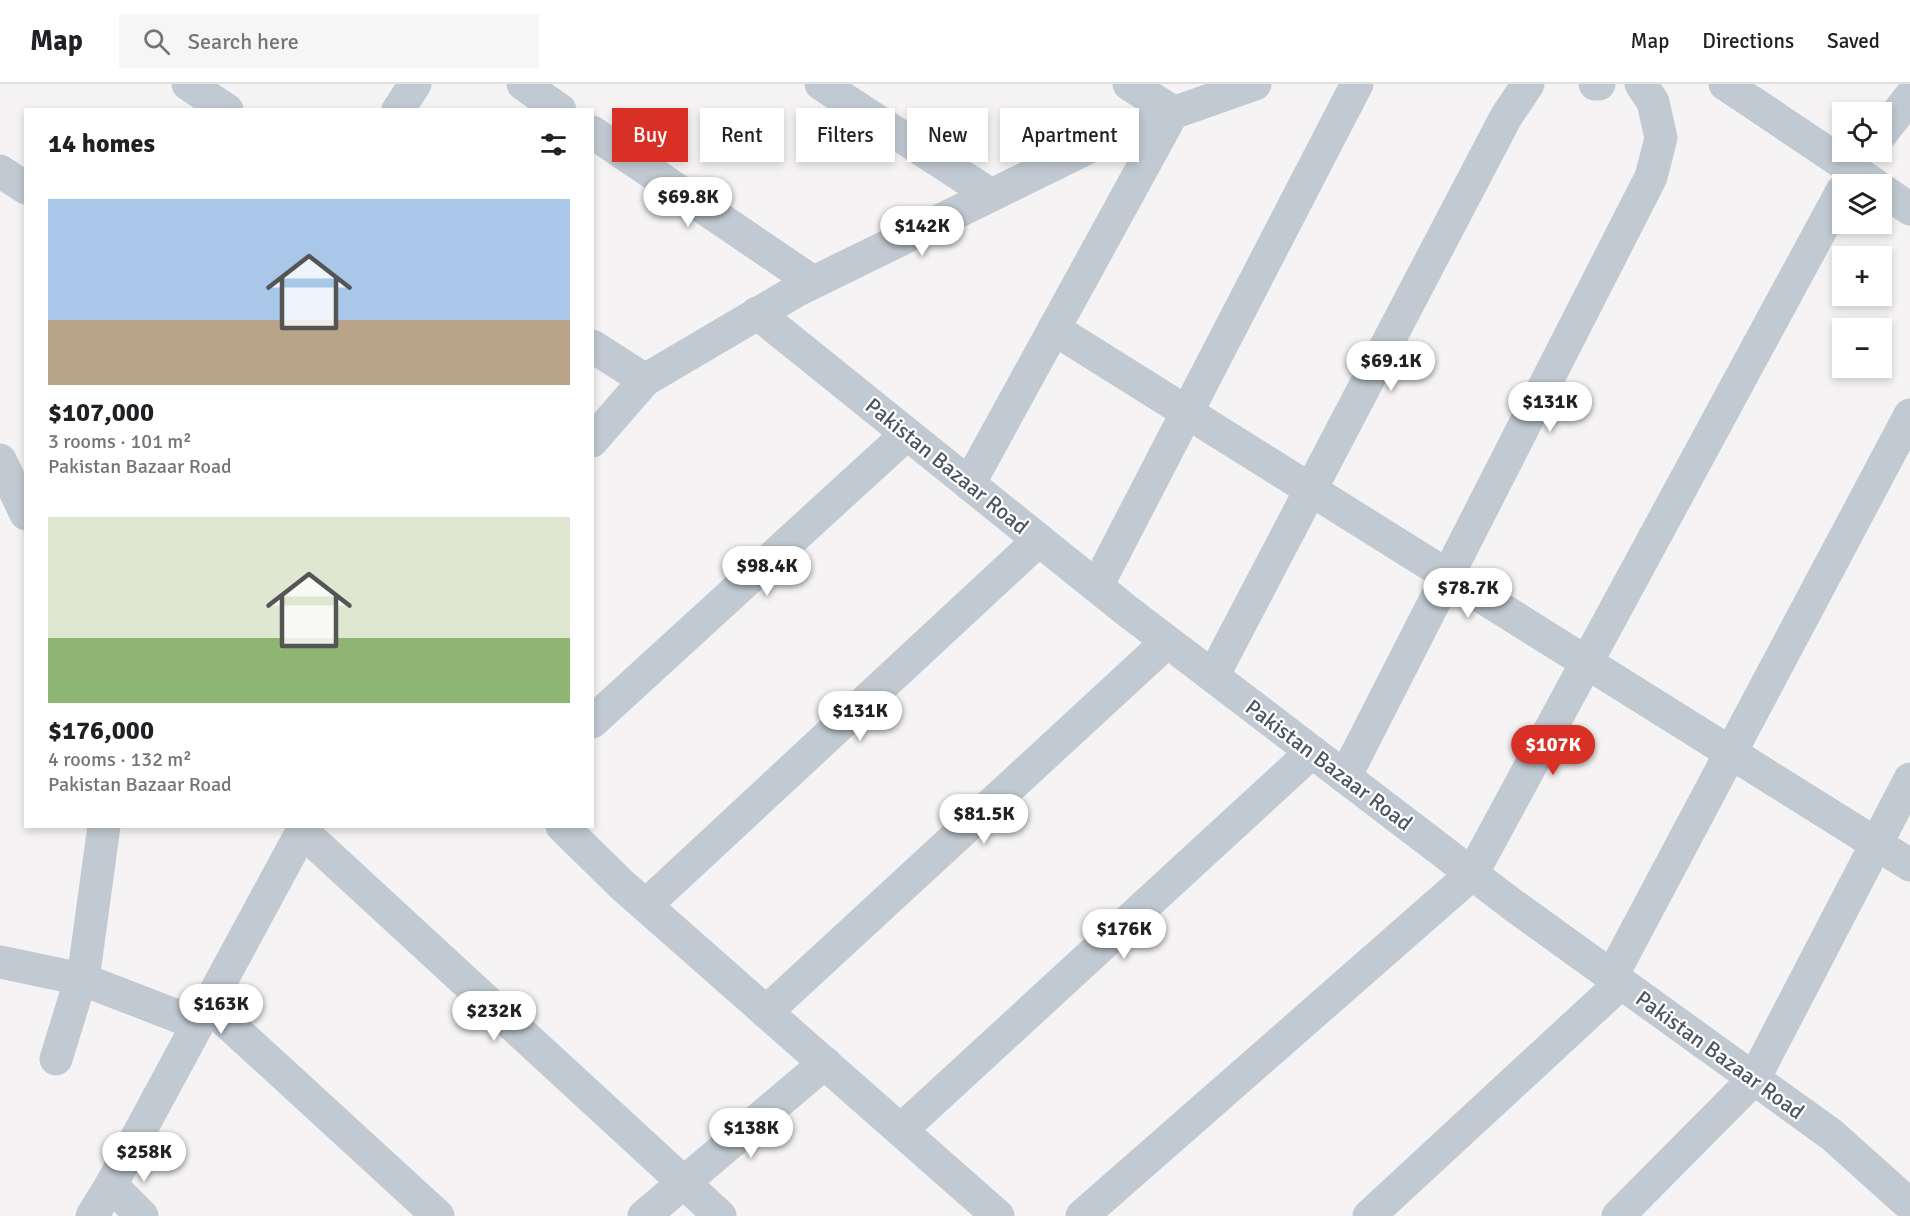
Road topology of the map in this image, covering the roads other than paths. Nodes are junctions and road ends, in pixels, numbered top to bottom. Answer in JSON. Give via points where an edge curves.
{"nodes":[{"id":1,"x":188,"y":84,"type":"edge"},
{"id":2,"x":415,"y":84,"type":"edge"},
{"id":3,"x":523,"y":84,"type":"edge"},
{"id":4,"x":821,"y":84,"type":"edge"},
{"id":5,"x":1129,"y":84,"type":"edge"},
{"id":6,"x":1255,"y":84,"type":"edge"},
{"id":7,"x":1357,"y":84,"type":"edge"},
{"id":8,"x":1528,"y":84,"type":"edge"},
{"id":9,"x":1641,"y":84,"type":"edge"},
{"id":10,"x":1729,"y":85,"type":"edge"},
{"id":11,"x":1910,"y":97,"type":"edge"},
{"id":12,"x":224,"y":108,"type":"edge"},
{"id":13,"x":399,"y":108,"type":"edge"},
{"id":14,"x":557,"y":108,"type":"edge"},
{"id":15,"x":1173,"y":112,"type":"junction"},
{"id":16,"x":1892,"y":120,"type":"edge"},
{"id":17,"x":594,"y":133,"type":"edge"},
{"id":18,"x":0,"y":171,"type":"edge"},
{"id":19,"x":1853,"y":174,"type":"edge"},
{"id":20,"x":24,"y":187,"type":"edge"},
{"id":21,"x":991,"y":195,"type":"junction"},
{"id":22,"x":1892,"y":196,"type":"edge"},
{"id":23,"x":1910,"y":208,"type":"edge"},
{"id":24,"x":1832,"y":219,"type":"edge"},
{"id":25,"x":813,"y":282,"type":"junction"},
{"id":26,"x":757,"y":314,"type":"junction"},
{"id":27,"x":1054,"y":329,"type":"junction"},
{"id":28,"x":594,"y":347,"type":"edge"},
{"id":29,"x":645,"y":380,"type":"junction"},
{"id":30,"x":1187,"y":412,"type":"junction"},
{"id":31,"x":1910,"y":415,"type":"edge"},
{"id":32,"x":907,"y":434,"type":"junction"},
{"id":33,"x":594,"y":439,"type":"edge"},
{"id":34,"x":0,"y":460,"type":"edge"},
{"id":35,"x":969,"y":484,"type":"junction"},
{"id":36,"x":1311,"y":490,"type":"junction"},
{"id":37,"x":24,"y":510,"type":"edge"},
{"id":38,"x":1039,"y":540,"type":"junction"},
{"id":39,"x":1448,"y":576,"type":"junction"},
{"id":40,"x":1096,"y":586,"type":"junction"},
{"id":41,"x":1167,"y":642,"type":"junction"},
{"id":42,"x":1586,"y":662,"type":"junction"},
{"id":43,"x":1213,"y":676,"type":"junction"},
{"id":44,"x":594,"y":720,"type":"edge"},
{"id":45,"x":1312,"y":752,"type":"junction"},
{"id":46,"x":1730,"y":753,"type":"junction"},
{"id":47,"x":1345,"y":777,"type":"junction"},
{"id":48,"x":1910,"y":779,"type":"edge"},
{"id":49,"x":104,"y":828,"type":"edge"},
{"id":50,"x":564,"y":828,"type":"edge"},
{"id":51,"x":303,"y":829,"type":"edge"},
{"id":52,"x":1876,"y":844,"type":"junction"},
{"id":53,"x":1910,"y":865,"type":"edge"},
{"id":54,"x":1472,"y":874,"type":"junction"},
{"id":55,"x":646,"y":905,"type":"junction"},
{"id":56,"x":0,"y":962,"type":"edge"},
{"id":57,"x":81,"y":979,"type":"junction"},
{"id":58,"x":1616,"y":980,"type":"junction"},
{"id":59,"x":766,"y":1012,"type":"junction"},
{"id":60,"x":203,"y":1014,"type":"junction"},
{"id":61,"x":56,"y":1059,"type":"dead end"},
{"id":62,"x":825,"y":1063,"type":"junction"},
{"id":63,"x":1754,"y":1079,"type":"junction"},
{"id":64,"x":901,"y":1130,"type":"junction"},
{"id":65,"x":684,"y":1182,"type":"junction"},
{"id":66,"x":111,"y":1185,"type":"junction"},
{"id":67,"x":1910,"y":1205,"type":"edge"},
{"id":68,"x":92,"y":1216,"type":"edge"},
{"id":69,"x":142,"y":1216,"type":"edge"},
{"id":70,"x":438,"y":1216,"type":"edge"},
{"id":71,"x":644,"y":1216,"type":"edge"},
{"id":72,"x":720,"y":1216,"type":"edge"},
{"id":73,"x":998,"y":1216,"type":"edge"},
{"id":74,"x":1082,"y":1216,"type":"edge"},
{"id":75,"x":1369,"y":1216,"type":"edge"},
{"id":76,"x":1618,"y":1216,"type":"edge"}],
"edges":[{"from":1,"to":12,"type":"street"},
{"from":2,"to":13,"type":"street"},
{"from":3,"to":14,"type":"street"},
{"from":4,"to":21,"type":"street"},
{"from":5,"to":15,"type":"street"},
{"from":6,"to":15,"type":"street"},
{"from":7,"to":30,"type":"street"},
{"from":8,"to":36,"type":"street","via":[[1506,117]]},
{"from":9,"to":39,"type":"street","via":[[1653,102],[1662,138],[1651,177]]},
{"from":10,"to":19,"type":"street"},
{"from":11,"to":16,"type":"street"},
{"from":15,"to":21,"type":"street","via":[[1122,131]]},
{"from":15,"to":27,"type":"street"},
{"from":17,"to":25,"type":"street"},
{"from":18,"to":20,"type":"street"},
{"from":21,"to":25,"type":"street"},
{"from":22,"to":23,"type":"street"},
{"from":24,"to":42,"type":"street"},
{"from":25,"to":26,"type":"street"},
{"from":26,"to":29,"type":"street"},
{"from":26,"to":32,"type":"street","name":"Pakistan Bazaar Road"},
{"from":27,"to":30,"type":"street"},
{"from":27,"to":35,"type":"street"},
{"from":28,"to":29,"type":"street"},
{"from":29,"to":33,"type":"street"},
{"from":30,"to":36,"type":"street"},
{"from":30,"to":40,"type":"street"},
{"from":31,"to":46,"type":"street"},
{"from":32,"to":35,"type":"street","name":"Pakistan Bazaar Road"},
{"from":32,"to":44,"type":"street"},
{"from":34,"to":37,"type":"street"},
{"from":35,"to":38,"type":"street","name":"Pakistan Bazaar Road"},
{"from":36,"to":39,"type":"street"},
{"from":36,"to":43,"type":"street"},
{"from":38,"to":40,"type":"street","name":"Pakistan Bazaar Road"},
{"from":38,"to":55,"type":"street"},
{"from":39,"to":42,"type":"street"},
{"from":39,"to":47,"type":"street"},
{"from":40,"to":41,"type":"street","name":"Pakistan Bazaar Road"},
{"from":41,"to":43,"type":"street","name":"Pakistan Bazaar Road"},
{"from":41,"to":59,"type":"street"},
{"from":42,"to":46,"type":"street"},
{"from":42,"to":54,"type":"street"},
{"from":43,"to":45,"type":"street","name":"Pakistan Bazaar Road"},
{"from":45,"to":47,"type":"street","name":"Pakistan Bazaar Road"},
{"from":45,"to":64,"type":"street"},
{"from":46,"to":52,"type":"street"},
{"from":46,"to":58,"type":"street"},
{"from":47,"to":54,"type":"street","name":"Pakistan Bazaar Road"},
{"from":48,"to":52,"type":"street"},
{"from":49,"to":57,"type":"street"},
{"from":50,"to":55,"type":"street"},
{"from":51,"to":60,"type":"street"},
{"from":51,"to":65,"type":"street"},
{"from":52,"to":53,"type":"street"},
{"from":52,"to":63,"type":"street"},
{"from":54,"to":58,"type":"street","name":"Pakistan Bazaar Road"},
{"from":54,"to":74,"type":"street"},
{"from":55,"to":59,"type":"street"},
{"from":56,"to":57,"type":"street"},
{"from":57,"to":60,"type":"street"},
{"from":57,"to":61,"type":"street"},
{"from":58,"to":63,"type":"street","name":"Pakistan Bazaar Road"},
{"from":58,"to":75,"type":"street"},
{"from":59,"to":62,"type":"street"},
{"from":60,"to":66,"type":"street"},
{"from":60,"to":70,"type":"street"},
{"from":62,"to":64,"type":"street"},
{"from":62,"to":65,"type":"street"},
{"from":63,"to":67,"type":"street","name":"Pakistan Bazaar Road","via":[[1832,1136]]},
{"from":63,"to":76,"type":"street"},
{"from":64,"to":73,"type":"street"},
{"from":65,"to":71,"type":"street"},
{"from":65,"to":72,"type":"street"},
{"from":66,"to":68,"type":"street"},
{"from":66,"to":69,"type":"street"}]}
